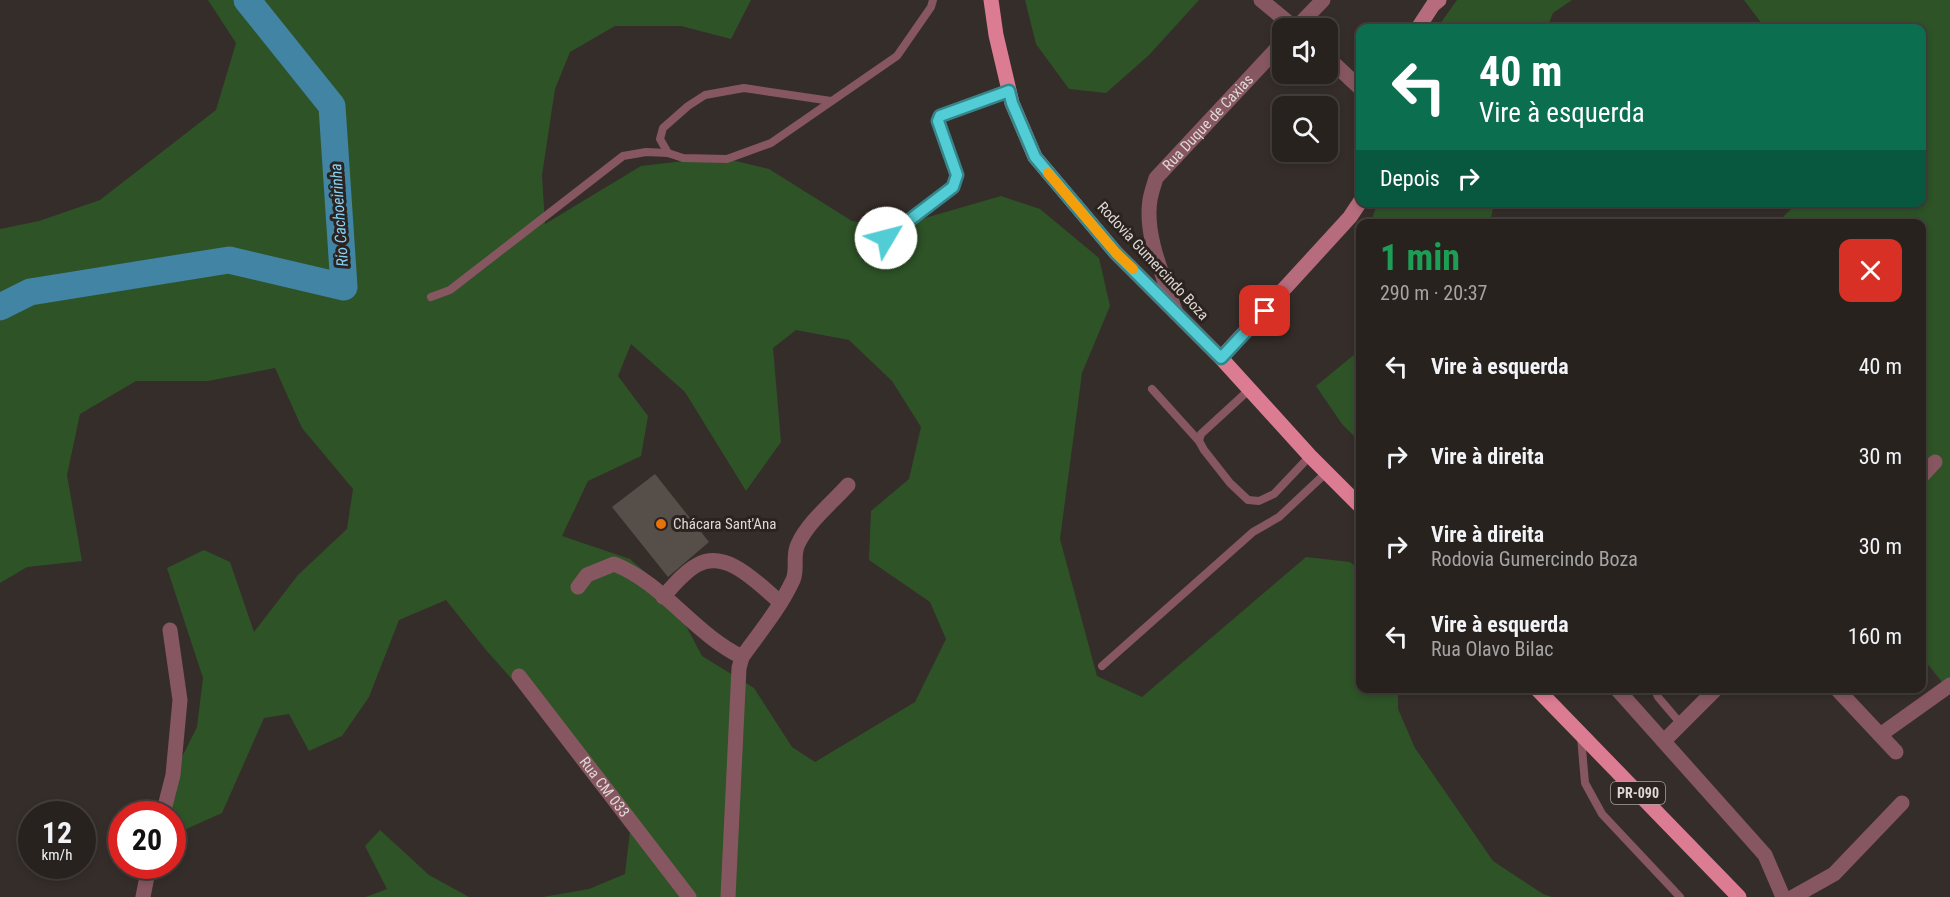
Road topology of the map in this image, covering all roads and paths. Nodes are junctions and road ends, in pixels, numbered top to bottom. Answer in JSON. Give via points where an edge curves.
{"nodes":[{"id":1,"x":933,"y":0,"type":"edge"},
{"id":2,"x":991,"y":0,"type":"edge"},
{"id":3,"x":1261,"y":0,"type":"edge"},
{"id":4,"x":1323,"y":0,"type":"edge"},
{"id":5,"x":1439,"y":0,"type":"edge"},
{"id":6,"x":1283,"y":18,"type":"edge"},
{"id":7,"x":1305,"y":18,"type":"edge"},
{"id":8,"x":1421,"y":24,"type":"edge"},
{"id":9,"x":1272,"y":53,"type":"edge"},
{"id":10,"x":1338,"y":67,"type":"edge"},
{"id":11,"x":1356,"y":84,"type":"edge"},
{"id":12,"x":1009,"y":91,"type":"junction"},
{"id":13,"x":831,"y":101,"type":"junction"},
{"id":14,"x":668,"y":153,"type":"junction"},
{"id":15,"x":1357,"y":207,"type":"edge"},
{"id":16,"x":886,"y":238,"type":"dead end"},
{"id":17,"x":431,"y":297,"type":"dead end"},
{"id":18,"x":1176,"y":313,"type":"junction"},
{"id":19,"x":1221,"y":358,"type":"junction"},
{"id":20,"x":1152,"y":389,"type":"dead end"},
{"id":21,"x":1250,"y":389,"type":"junction"},
{"id":22,"x":1200,"y":441,"type":"junction"},
{"id":23,"x":1310,"y":456,"type":"junction"},
{"id":24,"x":1935,"y":462,"type":"dead end"},
{"id":25,"x":1327,"y":472,"type":"junction"},
{"id":26,"x":1926,"y":472,"type":"edge"},
{"id":27,"x":848,"y":485,"type":"dead end"},
{"id":28,"x":1356,"y":502,"type":"edge"},
{"id":29,"x":578,"y":587,"type":"dead end"},
{"id":30,"x":663,"y":597,"type":"junction"},
{"id":31,"x":780,"y":602,"type":"junction"},
{"id":32,"x":171,"y":630,"type":"dead end"},
{"id":33,"x":742,"y":657,"type":"junction"},
{"id":34,"x":1102,"y":666,"type":"dead end"},
{"id":35,"x":519,"y":676,"type":"dead end"},
{"id":36,"x":1950,"y":685,"type":"edge"},
{"id":37,"x":1541,"y":693,"type":"edge"},
{"id":38,"x":1621,"y":693,"type":"edge"},
{"id":39,"x":1658,"y":693,"type":"edge"},
{"id":40,"x":1712,"y":693,"type":"edge"},
{"id":41,"x":1841,"y":693,"type":"edge"},
{"id":42,"x":1681,"y":724,"type":"junction"},
{"id":43,"x":1581,"y":735,"type":"junction"},
{"id":44,"x":1880,"y":735,"type":"junction"},
{"id":45,"x":1664,"y":741,"type":"junction"},
{"id":46,"x":1896,"y":752,"type":"dead end"},
{"id":47,"x":166,"y":801,"type":"edge"},
{"id":48,"x":1902,"y":803,"type":"dead end"},
{"id":49,"x":146,"y":879,"type":"edge"},
{"id":50,"x":142,"y":897,"type":"edge"},
{"id":51,"x":689,"y":897,"type":"edge"},
{"id":52,"x":728,"y":897,"type":"edge"},
{"id":53,"x":1680,"y":897,"type":"edge"},
{"id":54,"x":1739,"y":897,"type":"edge"},
{"id":55,"x":1784,"y":897,"type":"edge"},
{"id":56,"x":1793,"y":897,"type":"edge"}],
"edges":[{"from":1,"to":13,"type":"lane","via":[[897,56]]},
{"from":2,"to":12,"type":"main road","name":"Rodovia Gumercindo Boza"},
{"from":3,"to":6,"type":"street"},
{"from":4,"to":7,"type":"street"},
{"from":5,"to":8,"type":"street"},
{"from":9,"to":18,"type":"street","name":"Rua Duque de Caxias","via":[[1156,178],[1149,220]]},
{"from":10,"to":11,"type":"street"},
{"from":12,"to":16,"type":"lane","via":[[940,116],[938,121],[956,182]]},
{"from":12,"to":18,"type":"main road","name":"Rodovia Gumercindo Boza","via":[[1035,157],[1116,253]]},
{"from":13,"to":14,"type":"lane","via":[[771,143],[727,159],[683,158]]},
{"from":13,"to":14,"type":"lane","via":[[744,88],[705,95],[663,128],[660,139]]},
{"from":14,"to":17,"type":"lane","via":[[623,156],[450,290]]},
{"from":15,"to":19,"type":"street"},
{"from":18,"to":19,"type":"main road","name":"Rodovia Gumercindo Boza"},
{"from":19,"to":21,"type":"main road","name":"Rodovia Gumercindo Boza"},
{"from":20,"to":22,"type":"lane"},
{"from":21,"to":22,"type":"lane","via":[[1201,434]]},
{"from":21,"to":23,"type":"main road","name":"Rodovia Gumercindo Boza"},
{"from":22,"to":23,"type":"lane","via":[[1230,483],[1248,500],[1259,501],[1274,494]]},
{"from":23,"to":25,"type":"main road","name":"Rodovia Gumercindo Boza"},
{"from":24,"to":26,"type":"street"},
{"from":25,"to":28,"type":"main road","name":"Rodovia Gumercindo Boza"},
{"from":25,"to":34,"type":"lane","via":[[1280,517],[1253,532]]},
{"from":27,"to":31,"type":"street","via":[[798,544],[794,577]]},
{"from":29,"to":30,"type":"street","via":[[587,575],[614,564],[634,572]]},
{"from":30,"to":31,"type":"street","via":[[696,566],[709,560],[734,565]]},
{"from":30,"to":33,"type":"street"},
{"from":31,"to":33,"type":"street"},
{"from":32,"to":47,"type":"street","via":[[180,700],[173,775]]},
{"from":33,"to":52,"type":"street"},
{"from":35,"to":51,"type":"street","name":"Rua CM 033"},
{"from":36,"to":44,"type":"street"},
{"from":37,"to":43,"type":"main road","number":"PR-090"},
{"from":38,"to":45,"type":"street"},
{"from":39,"to":42,"type":"lane"},
{"from":40,"to":42,"type":"street"},
{"from":41,"to":44,"type":"street"},
{"from":42,"to":45,"type":"street"},
{"from":43,"to":53,"type":"lane","via":[[1585,783],[1602,814]]},
{"from":43,"to":54,"type":"main road","number":"PR-090"},
{"from":44,"to":46,"type":"street"},
{"from":45,"to":55,"type":"street","via":[[1765,855]]},
{"from":48,"to":56,"type":"street","via":[[1834,874]]},
{"from":49,"to":50,"type":"street"}]}
